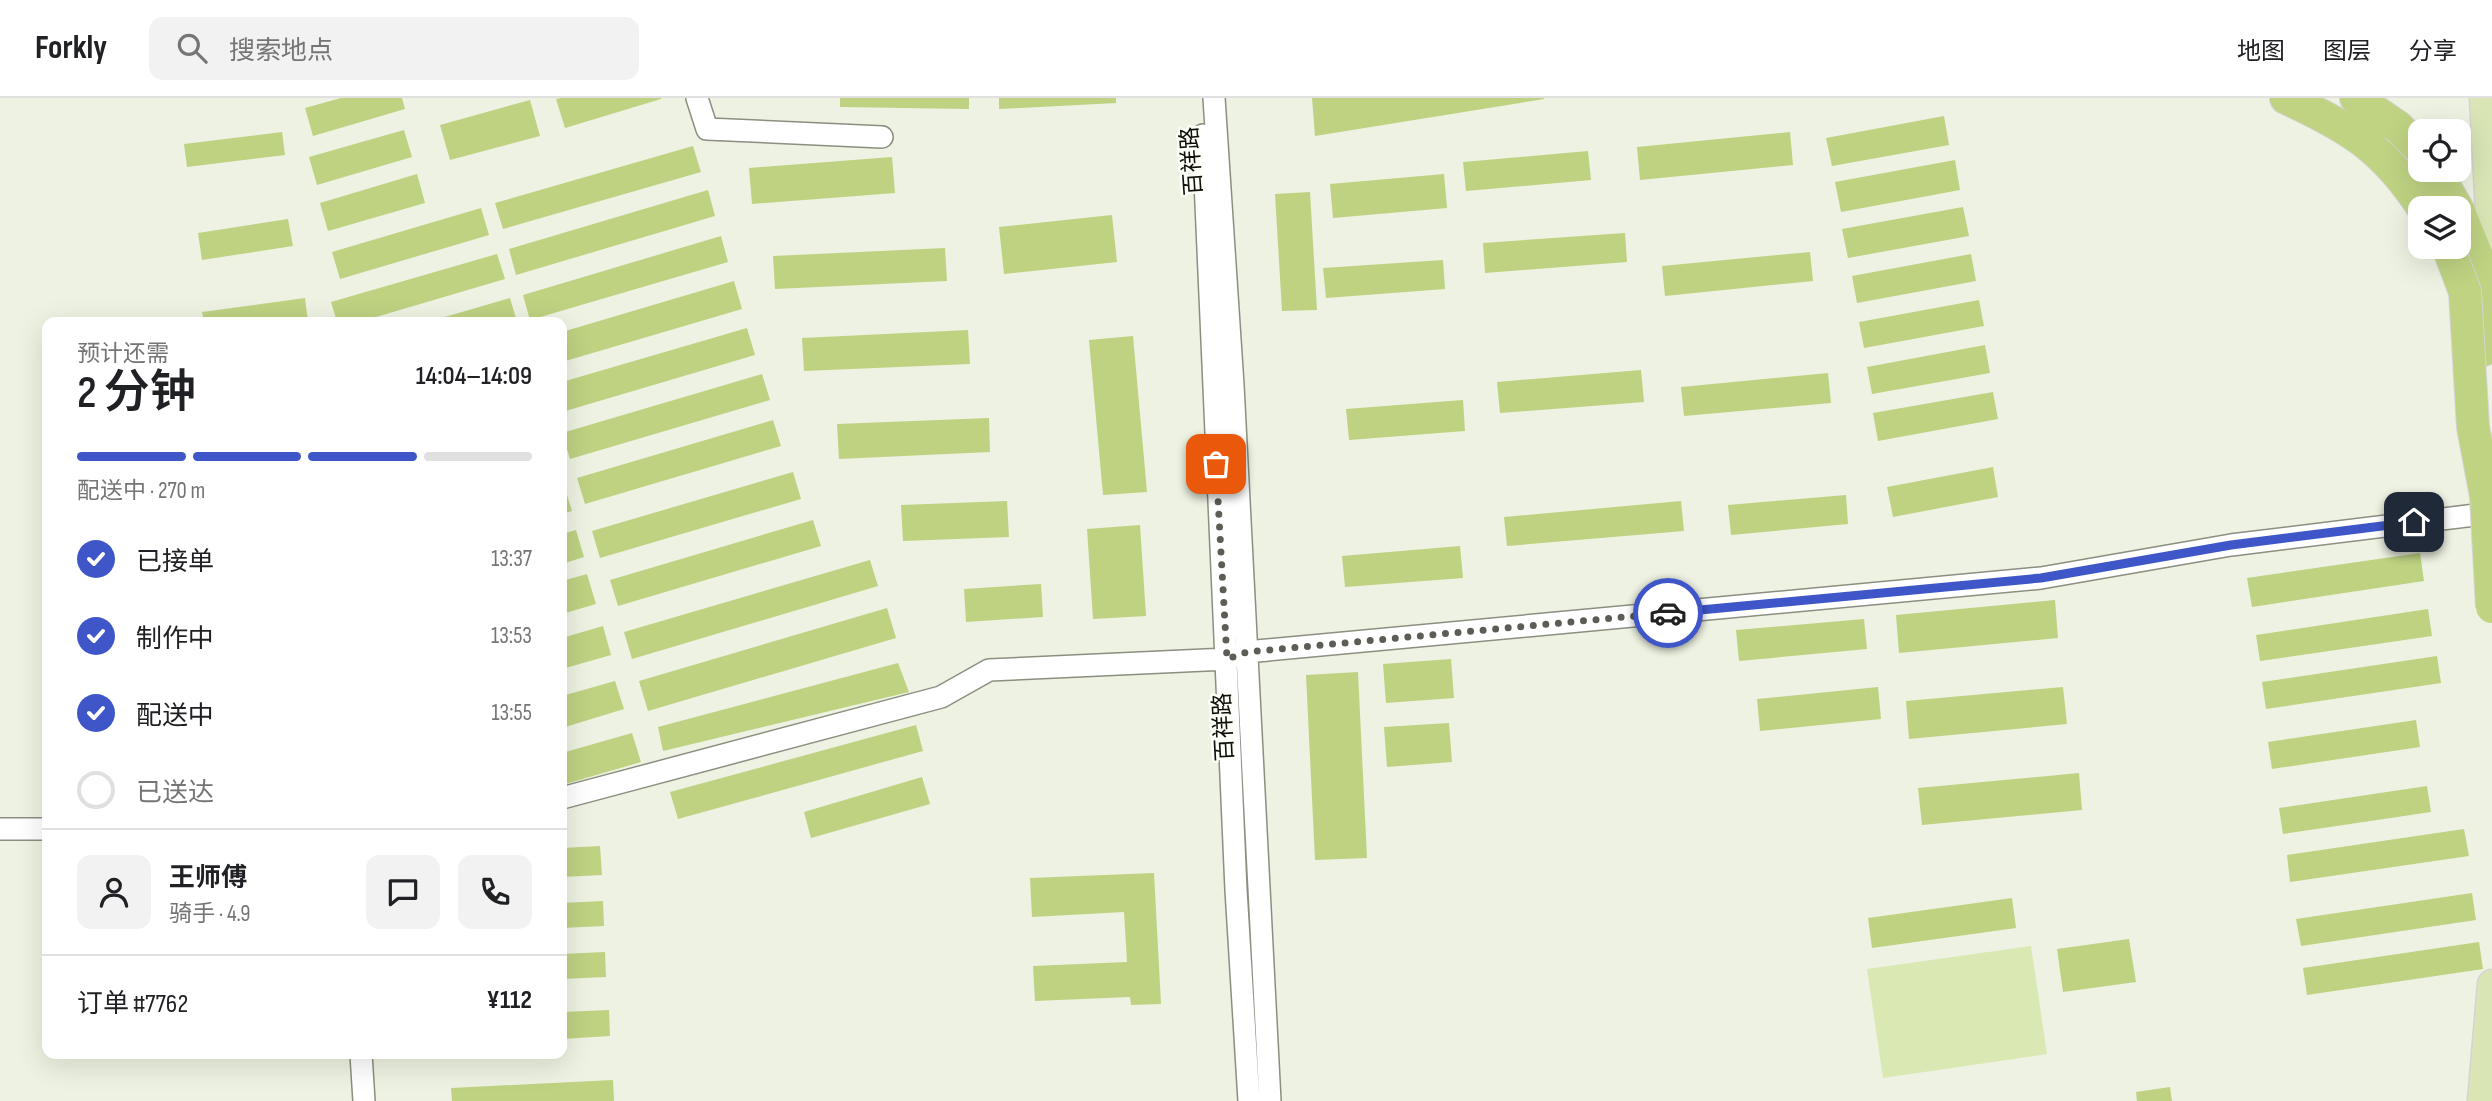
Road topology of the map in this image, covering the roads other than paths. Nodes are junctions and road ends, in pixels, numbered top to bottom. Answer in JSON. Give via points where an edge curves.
{"nodes":[{"id":1,"x":697,"y":98,"type":"edge"},
{"id":2,"x":1201,"y":98,"type":"edge"},
{"id":3,"x":1214,"y":98,"type":"edge"},
{"id":4,"x":2286,"y":98,"type":"edge"},
{"id":5,"x":2356,"y":98,"type":"edge"},
{"id":6,"x":2484,"y":98,"type":"edge"},
{"id":7,"x":882,"y":137,"type":"dead end"},
{"id":8,"x":2408,"y":137,"type":"edge"},
{"id":9,"x":2414,"y":196,"type":"edge"},
{"id":10,"x":2471,"y":240,"type":"edge"},
{"id":11,"x":2492,"y":253,"type":"edge"},
{"id":12,"x":2453,"y":259,"type":"edge"},
{"id":13,"x":2489,"y":505,"type":"edge"},
{"id":14,"x":2492,"y":607,"type":"edge"},
{"id":15,"x":1237,"y":655,"type":"junction"},
{"id":16,"x":567,"y":797,"type":"edge"},
{"id":17,"x":0,"y":829,"type":"edge"},
{"id":18,"x":42,"y":829,"type":"edge"},
{"id":19,"x":2492,"y":984,"type":"edge"},
{"id":20,"x":361,"y":1059,"type":"edge"},
{"id":21,"x":364,"y":1101,"type":"edge"},
{"id":22,"x":1249,"y":1101,"type":"edge"},
{"id":23,"x":1270,"y":1101,"type":"edge"},
{"id":24,"x":2482,"y":1101,"type":"edge"}],
"edges":[{"from":1,"to":7,"type":"street","via":[[707,129]]},
{"from":2,"to":15,"type":"street","name":"百祥路","via":[[1212,381]]},
{"from":3,"to":15,"type":"street","name":"百祥路","via":[[1233,385]]},
{"from":4,"to":9,"type":"highway","via":[[2343,125],[2377,149]]},
{"from":5,"to":8,"type":"highway"},
{"from":6,"to":11,"type":"main road"},
{"from":10,"to":13,"type":"highway","bridge":true,"via":[[2480,274]]},
{"from":12,"to":13,"type":"highway","bridge":true,"via":[[2465,292],[2473,427]]},
{"from":13,"to":14,"type":"highway","bridge":true},
{"from":13,"to":15,"type":"street","via":[[2041,578]]},
{"from":15,"to":16,"type":"street","via":[[989,670],[941,697]]},
{"from":15,"to":22,"type":"street","name":"百祥路","via":[[1236,890]]},
{"from":15,"to":23,"type":"street","name":"百祥路"},
{"from":17,"to":18,"type":"street"},
{"from":19,"to":24,"type":"main road"},
{"from":20,"to":21,"type":"street"}]}
